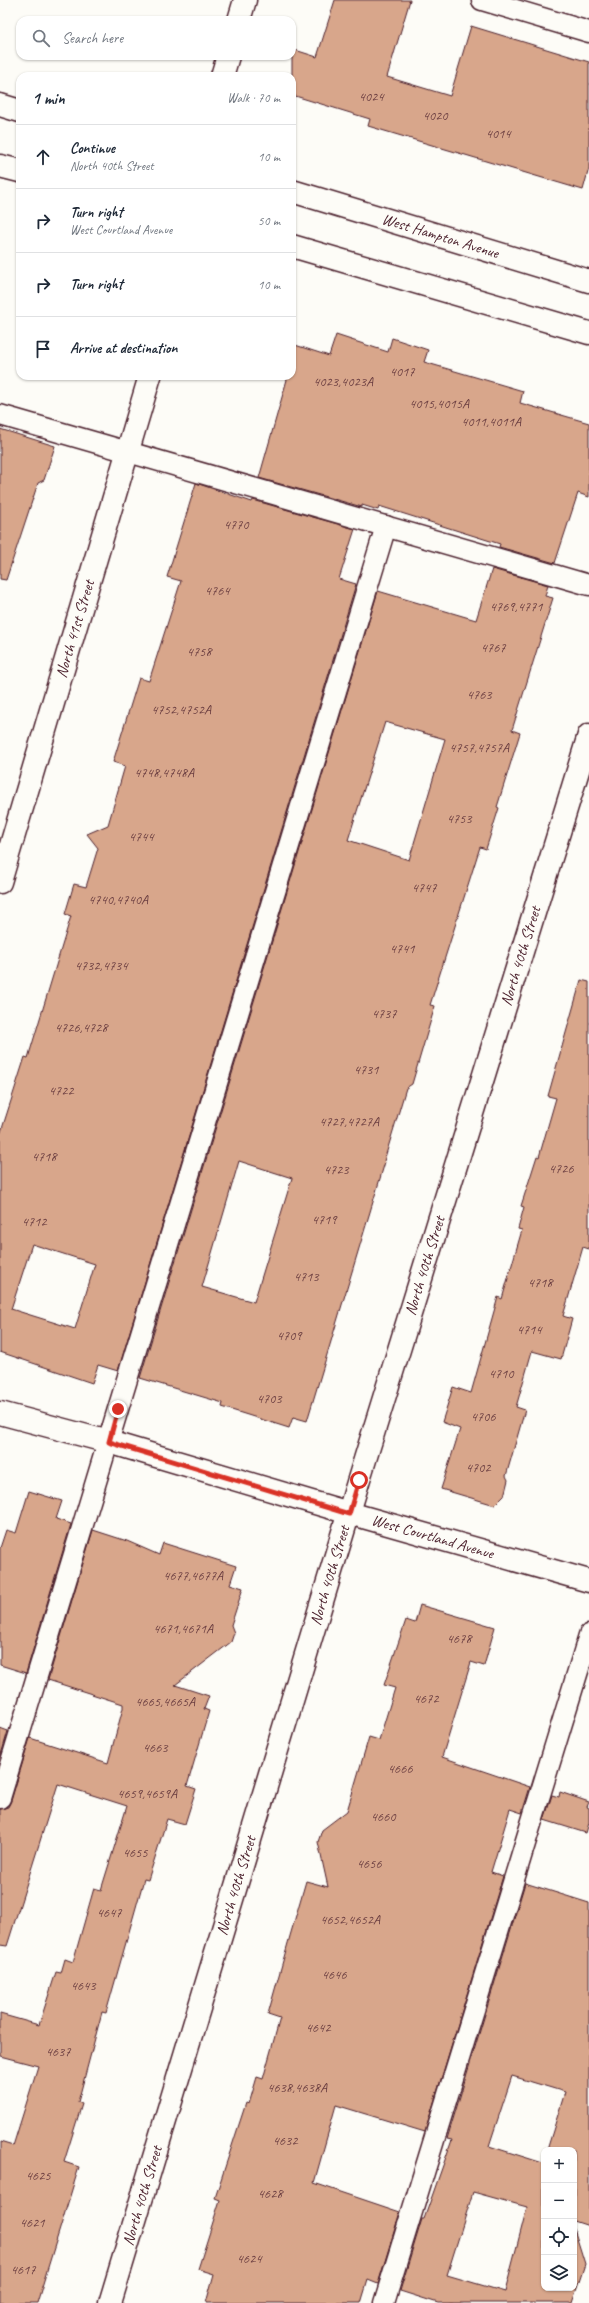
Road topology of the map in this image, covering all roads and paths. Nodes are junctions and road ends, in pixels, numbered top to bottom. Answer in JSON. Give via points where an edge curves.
{"nodes":[{"id":1,"x":245,"y":0,"type":"edge"},
{"id":2,"x":482,"y":0,"type":"edge"},
{"id":3,"x":515,"y":5,"type":"edge"},
{"id":4,"x":240,"y":16,"type":"edge"},
{"id":5,"x":589,"y":32,"type":"edge"},
{"id":6,"x":227,"y":60,"type":"edge"},
{"id":7,"x":223,"y":72,"type":"edge"},
{"id":8,"x":0,"y":105,"type":"edge"},
{"id":9,"x":16,"y":110,"type":"edge"},
{"id":10,"x":0,"y":166,"type":"edge"},
{"id":11,"x":16,"y":170,"type":"edge"},
{"id":12,"x":296,"y":192,"type":"edge"},
{"id":13,"x":296,"y":247,"type":"edge"},
{"id":14,"x":589,"y":281,"type":"edge"},
{"id":15,"x":589,"y":333,"type":"edge"},
{"id":16,"x":149,"y":380,"type":"edge"},
{"id":17,"x":0,"y":415,"type":"edge"},
{"id":18,"x":128,"y":451,"type":"junction"},
{"id":19,"x":386,"y":526,"type":"junction"},
{"id":20,"x":589,"y":585,"type":"edge"},
{"id":21,"x":589,"y":735,"type":"edge"},
{"id":22,"x":0,"y":882,"type":"edge"},
{"id":23,"x":0,"y":1413,"type":"edge"},
{"id":24,"x":109,"y":1442,"type":"junction"},
{"id":25,"x":349,"y":1514,"type":"junction"},
{"id":26,"x":589,"y":1581,"type":"edge"},
{"id":27,"x":589,"y":1635,"type":"edge"},
{"id":28,"x":0,"y":1798,"type":"edge"},
{"id":29,"x":110,"y":2303,"type":"edge"},
{"id":30,"x":384,"y":2303,"type":"edge"}],
"edges":[{"from":1,"to":4,"type":"street"},
{"from":2,"to":3,"type":"lane"},
{"from":3,"to":5,"type":"lane"},
{"from":6,"to":7,"type":"street"},
{"from":8,"to":9,"type":"street"},
{"from":10,"to":11,"type":"street"},
{"from":12,"to":14,"type":"street","name":"West Hampton Avenue"},
{"from":13,"to":15,"type":"street"},
{"from":16,"to":18,"type":"street","name":"North 41st Street"},
{"from":17,"to":18,"type":"lane"},
{"from":18,"to":19,"type":"lane"},
{"from":18,"to":22,"type":"street","name":"North 41st Street"},
{"from":19,"to":20,"type":"lane"},
{"from":19,"to":24,"type":"lane"},
{"from":21,"to":25,"type":"street","name":"North 40th Street"},
{"from":23,"to":24,"type":"street","name":"West Courtland Avenue"},
{"from":24,"to":25,"type":"street","name":"West Courtland Avenue"},
{"from":24,"to":28,"type":"lane"},
{"from":25,"to":26,"type":"street","name":"West Courtland Avenue"},
{"from":25,"to":29,"type":"street","name":"North 40th Street"},
{"from":27,"to":30,"type":"lane"}]}
